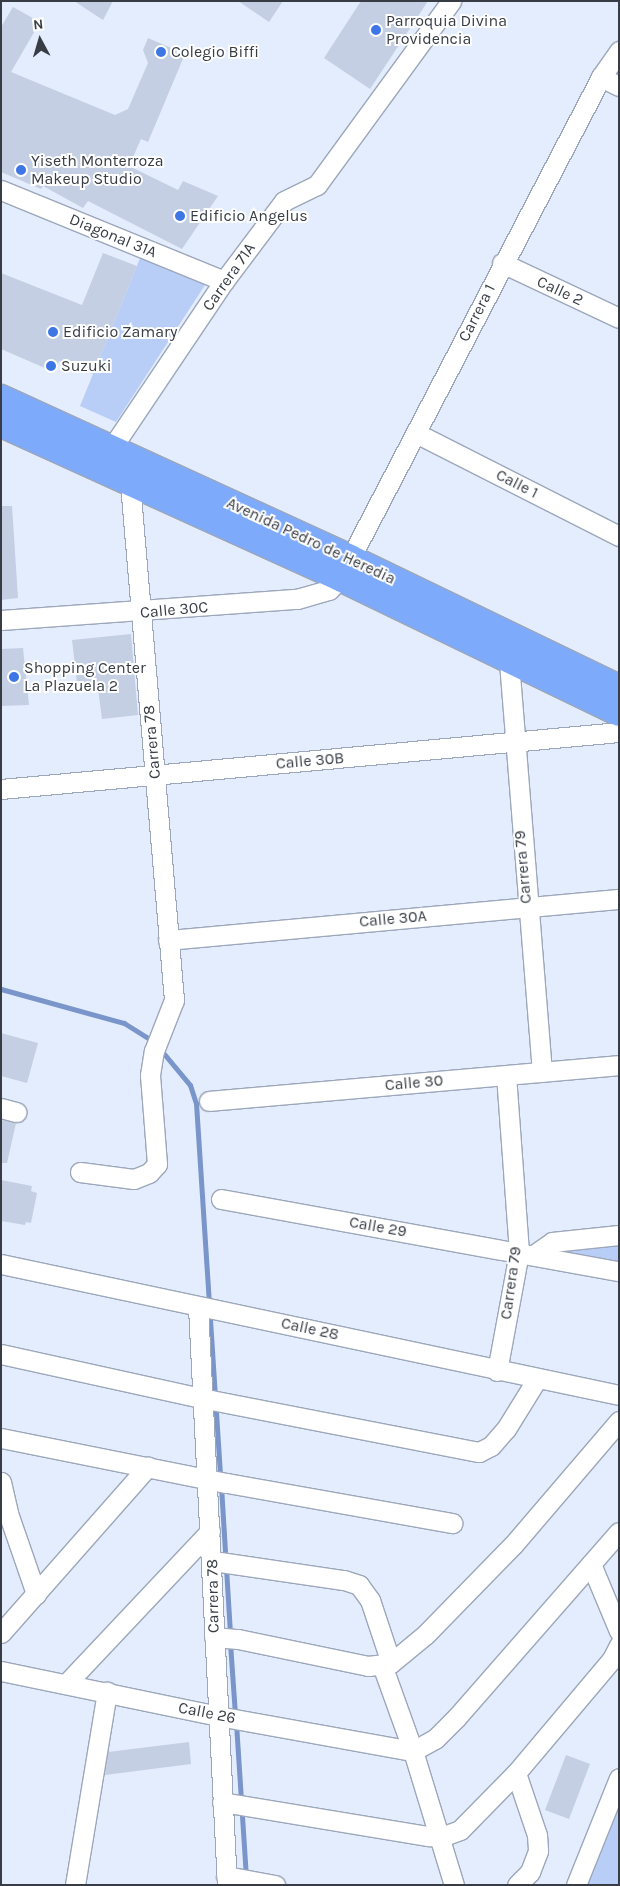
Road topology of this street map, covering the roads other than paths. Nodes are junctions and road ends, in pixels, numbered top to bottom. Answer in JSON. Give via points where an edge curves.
{"nodes":[{"id":1,"x":451,"y":1,"type":"edge"},
{"id":2,"x":619,"y":51,"type":"edge"},
{"id":3,"x":601,"y":77,"type":"junction"},
{"id":4,"x":619,"y":86,"type":"edge"},
{"id":5,"x":1,"y":190,"type":"edge"},
{"id":6,"x":502,"y":263,"type":"junction"},
{"id":7,"x":224,"y":281,"type":"junction"},
{"id":8,"x":619,"y":318,"type":"edge"},
{"id":9,"x":1,"y":398,"type":"edge"},
{"id":10,"x":1,"y":424,"type":"edge"},
{"id":11,"x":416,"y":432,"type":"junction"},
{"id":12,"x":111,"y":449,"type":"junction"},
{"id":13,"x":130,"y":484,"type":"junction"},
{"id":14,"x":619,"y":536,"type":"edge"},
{"id":15,"x":345,"y":568,"type":"junction"},
{"id":16,"x":142,"y":612,"type":"junction"},
{"id":17,"x":1,"y":620,"type":"edge"},
{"id":18,"x":509,"y":662,"type":"junction"},
{"id":19,"x":619,"y":688,"type":"edge"},
{"id":20,"x":619,"y":713,"type":"edge"},
{"id":21,"x":619,"y":732,"type":"edge"},
{"id":22,"x":513,"y":744,"type":"junction"},
{"id":23,"x":155,"y":774,"type":"junction"},
{"id":24,"x":1,"y":789,"type":"edge"},
{"id":25,"x":619,"y":899,"type":"edge"},
{"id":26,"x":526,"y":906,"type":"junction"},
{"id":27,"x":168,"y":940,"type":"junction"},
{"id":28,"x":619,"y":1065,"type":"edge"},
{"id":29,"x":542,"y":1072,"type":"junction"},
{"id":30,"x":506,"y":1075,"type":"junction"},
{"id":31,"x":210,"y":1101,"type":"dead end"},
{"id":32,"x":80,"y":1172,"type":"dead end"},
{"id":33,"x":221,"y":1199,"type":"dead end"},
{"id":34,"x":619,"y":1234,"type":"edge"},
{"id":35,"x":527,"y":1253,"type":"junction"},
{"id":36,"x":1,"y":1264,"type":"edge"},
{"id":37,"x":619,"y":1271,"type":"edge"},
{"id":38,"x":201,"y":1308,"type":"junction"},
{"id":39,"x":1,"y":1354,"type":"edge"},
{"id":40,"x":497,"y":1371,"type":"junction"},
{"id":41,"x":537,"y":1379,"type":"junction"},
{"id":42,"x":619,"y":1395,"type":"edge"},
{"id":43,"x":214,"y":1401,"type":"junction"},
{"id":44,"x":619,"y":1421,"type":"edge"},
{"id":45,"x":1,"y":1438,"type":"edge"},
{"id":46,"x":148,"y":1466,"type":"junction"},
{"id":47,"x":216,"y":1480,"type":"junction"},
{"id":48,"x":1,"y":1482,"type":"edge"},
{"id":49,"x":4,"y":1519,"type":"edge"},
{"id":50,"x":452,"y":1523,"type":"dead end"},
{"id":51,"x":210,"y":1531,"type":"junction"},
{"id":52,"x":619,"y":1532,"type":"edge"},
{"id":53,"x":222,"y":1562,"type":"junction"},
{"id":54,"x":591,"y":1564,"type":"junction"},
{"id":55,"x":36,"y":1594,"type":"junction"},
{"id":56,"x":619,"y":1631,"type":"edge"},
{"id":57,"x":1,"y":1633,"type":"edge"},
{"id":58,"x":225,"y":1638,"type":"junction"},
{"id":59,"x":619,"y":1645,"type":"edge"},
{"id":60,"x":387,"y":1664,"type":"junction"},
{"id":61,"x":1,"y":1671,"type":"edge"},
{"id":62,"x":66,"y":1684,"type":"junction"},
{"id":63,"x":107,"y":1692,"type":"junction"},
{"id":64,"x":231,"y":1718,"type":"junction"},
{"id":65,"x":413,"y":1750,"type":"junction"},
{"id":66,"x":516,"y":1772,"type":"junction"},
{"id":67,"x":619,"y":1778,"type":"edge"},
{"id":68,"x":236,"y":1804,"type":"junction"},
{"id":69,"x":441,"y":1837,"type":"junction"},
{"id":70,"x":236,"y":1880,"type":"edge"},
{"id":71,"x":75,"y":1885,"type":"edge"},
{"id":72,"x":275,"y":1885,"type":"edge"},
{"id":73,"x":454,"y":1885,"type":"edge"},
{"id":74,"x":517,"y":1885,"type":"edge"},
{"id":75,"x":576,"y":1885,"type":"edge"}],
"edges":[{"from":1,"to":7,"type":"street","name":"Carrera 71A","via":[[317,185],[284,201]]},
{"from":2,"to":3,"type":"street","name":"Carrera 1"},
{"from":3,"to":4,"type":"street"},
{"from":3,"to":6,"type":"street","name":"Carrera 1"},
{"from":5,"to":7,"type":"street","name":"Diagonal 31A"},
{"from":6,"to":8,"type":"street","name":"Calle 2"},
{"from":6,"to":11,"type":"street","name":"Carrera 1"},
{"from":7,"to":12,"type":"street","name":"Carrera 71A"},
{"from":9,"to":12,"type":"highway","name":"Avenida Pedro de Heredia"},
{"from":10,"to":13,"type":"highway","name":"Avenida Pedro de Heredia"},
{"from":11,"to":14,"type":"street","name":"Calle 1"},
{"from":11,"to":15,"type":"street","name":"Carrera 1"},
{"from":12,"to":15,"type":"highway","name":"Avenida Pedro de Heredia"},
{"from":13,"to":15,"type":"highway","name":"Avenida Pedro de Heredia"},
{"from":13,"to":16,"type":"street","name":"Carrera 78"},
{"from":15,"to":16,"type":"street","name":"Calle 30C","via":[[329,590],[315,596]]},
{"from":15,"to":18,"type":"highway","name":"Avenida Pedro de Heredia"},
{"from":15,"to":19,"type":"highway","name":"Avenida Pedro de Heredia"},
{"from":16,"to":17,"type":"street","name":"Calle 30C"},
{"from":16,"to":23,"type":"street","name":"Carrera 78"},
{"from":18,"to":20,"type":"highway","name":"Avenida Pedro de Heredia"},
{"from":18,"to":22,"type":"street","name":"Carrera 79"},
{"from":21,"to":22,"type":"street","name":"Calle 30B"},
{"from":22,"to":23,"type":"street","name":"Calle 30B"},
{"from":22,"to":26,"type":"street","name":"Carrera 79"},
{"from":23,"to":24,"type":"street","name":"Calle 30B"},
{"from":23,"to":27,"type":"street","name":"Carrera 78"},
{"from":25,"to":26,"type":"street","name":"Calle 30A"},
{"from":26,"to":27,"type":"street","name":"Calle 30A"},
{"from":26,"to":29,"type":"street","name":"Carrera 79"},
{"from":27,"to":32,"type":"street","name":"Carrera 78","via":[[173,1005],[156,1047],[150,1075],[157,1164],[149,1173],[134,1179]]},
{"from":28,"to":29,"type":"street","name":"Calle 30"},
{"from":29,"to":30,"type":"street","name":"Calle 30"},
{"from":30,"to":31,"type":"street","name":"Calle 30"},
{"from":30,"to":35,"type":"street","name":"Carrera 79"},
{"from":33,"to":35,"type":"street","name":"Calle 29"},
{"from":34,"to":35,"type":"street","via":[[552,1242]]},
{"from":35,"to":37,"type":"street","name":"Calle 29"},
{"from":35,"to":40,"type":"street","name":"Carrera 79"},
{"from":36,"to":38,"type":"street","name":"Calle 28"},
{"from":38,"to":40,"type":"street","name":"Calle 28"},
{"from":38,"to":43,"type":"street","name":"Carrera 78"},
{"from":39,"to":43,"type":"street"},
{"from":40,"to":41,"type":"street","name":"Calle 28"},
{"from":41,"to":42,"type":"street","name":"Calle 28"},
{"from":41,"to":43,"type":"street","via":[[506,1429],[491,1446],[479,1452]]},
{"from":43,"to":47,"type":"street","name":"Carrera 78"},
{"from":44,"to":60,"type":"street","via":[[513,1545],[426,1634]]},
{"from":45,"to":46,"type":"street"},
{"from":46,"to":47,"type":"street"},
{"from":46,"to":55,"type":"street"},
{"from":47,"to":50,"type":"street"},
{"from":47,"to":51,"type":"street","name":"Carrera 78"},
{"from":48,"to":49,"type":"street"},
{"from":49,"to":55,"type":"street"},
{"from":51,"to":53,"type":"street","name":"Carrera 78"},
{"from":51,"to":62,"type":"street"},
{"from":52,"to":54,"type":"street"},
{"from":53,"to":58,"type":"street","name":"Carrera 78"},
{"from":53,"to":60,"type":"street","via":[[359,1585],[370,1600]]},
{"from":54,"to":56,"type":"street"},
{"from":54,"to":65,"type":"street","via":[[456,1718],[435,1739]]},
{"from":55,"to":57,"type":"street"},
{"from":58,"to":60,"type":"street","via":[[368,1666]]},
{"from":58,"to":64,"type":"street","name":"Carrera 78"},
{"from":59,"to":66,"type":"street","via":[[612,1659]]},
{"from":60,"to":65,"type":"street"},
{"from":61,"to":62,"type":"street","name":"Calle 26"},
{"from":62,"to":63,"type":"street","name":"Calle 26"},
{"from":63,"to":64,"type":"street","name":"Calle 26"},
{"from":63,"to":71,"type":"street"},
{"from":64,"to":65,"type":"street","name":"Calle 26"},
{"from":64,"to":68,"type":"street","name":"Carrera 78"},
{"from":65,"to":69,"type":"street"},
{"from":66,"to":69,"type":"street","via":[[460,1830]]},
{"from":66,"to":74,"type":"street","via":[[537,1834],[538,1851],[530,1872]]},
{"from":67,"to":75,"type":"street"},
{"from":68,"to":69,"type":"street"},
{"from":68,"to":70,"type":"street","name":"Carrera 78"},
{"from":69,"to":73,"type":"street"},
{"from":70,"to":72,"type":"street"}]}
